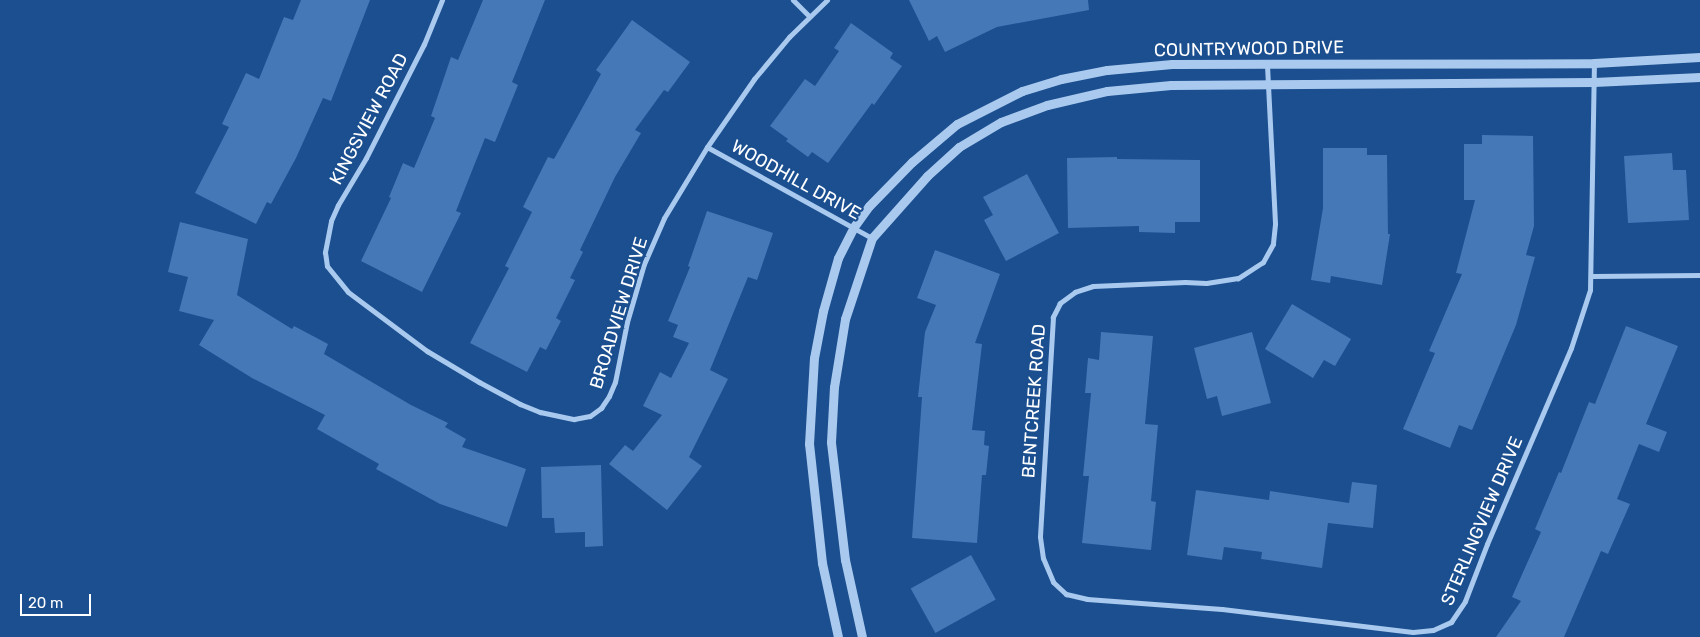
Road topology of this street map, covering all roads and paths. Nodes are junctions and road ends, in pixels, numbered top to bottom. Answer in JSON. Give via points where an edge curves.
{"nodes":[{"id":1,"x":442,"y":0,"type":"edge"},
{"id":2,"x":794,"y":0,"type":"edge"},
{"id":3,"x":826,"y":0,"type":"edge"},
{"id":4,"x":809,"y":16,"type":"junction"},
{"id":5,"x":1700,"y":57,"type":"edge"},
{"id":6,"x":1594,"y":63,"type":"junction"},
{"id":7,"x":1267,"y":65,"type":"junction"},
{"id":8,"x":1700,"y":77,"type":"edge"},
{"id":9,"x":1594,"y":82,"type":"junction"},
{"id":10,"x":1268,"y":84,"type":"junction"},
{"id":11,"x":707,"y":146,"type":"junction"},
{"id":12,"x":853,"y":228,"type":"junction"},
{"id":13,"x":872,"y":238,"type":"junction"},
{"id":14,"x":325,"y":252,"type":"joint"},
{"id":15,"x":1700,"y":275,"type":"edge"},
{"id":16,"x":1592,"y":276,"type":"junction"},
{"id":17,"x":1053,"y":582,"type":"joint"},
{"id":18,"x":838,"y":637,"type":"edge"},
{"id":19,"x":862,"y":637,"type":"edge"}],
"edges":[{"from":1,"to":14,"type":"street","name":"KINGSVIEW ROAD","via":[[424,44],[366,158],[338,205]]},
{"from":2,"to":4,"type":"street"},
{"from":3,"to":4,"type":"street","name":"BROADVIEW DRIVE"},
{"from":4,"to":11,"type":"street","name":"BROADVIEW DRIVE","via":[[754,79]]},
{"from":5,"to":6,"type":"street","name":"COUNTRYWOOD DRIVE"},
{"from":6,"to":7,"type":"street","name":"COUNTRYWOOD DRIVE"},
{"from":6,"to":9,"type":"street","name":"STERLINGVIEW DRIVE"},
{"from":7,"to":10,"type":"street","name":"BENTCREEK ROAD"},
{"from":7,"to":12,"type":"street","name":"COUNTRYWOOD DRIVE","via":[[1172,64],[1108,70],[1022,91],[957,124],[912,162],[869,206]]},
{"from":8,"to":9,"type":"street","name":"COUNTRYWOOD DRIVE"},
{"from":9,"to":10,"type":"street","name":"COUNTRYWOOD DRIVE"},
{"from":9,"to":16,"type":"street","name":"STERLINGVIEW DRIVE"},
{"from":10,"to":13,"type":"street","name":"COUNTRYWOOD DRIVE","via":[[1172,85],[1107,90],[1047,105],[1001,122],[959,147],[940,164]]},
{"from":10,"to":17,"type":"street","name":"BENTCREEK ROAD","via":[[1275,224],[1273,244],[1263,262],[1238,278],[1206,283],[1093,286],[1075,292],[1060,303],[1053,316],[1040,536],[1043,558]]},
{"from":11,"to":12,"type":"street","name":"WOODHILL DRIVE"},
{"from":11,"to":14,"type":"street","name":"BROADVIEW DRIVE","via":[[660,228],[644,264],[627,322],[615,382],[601,408],[590,416],[574,419],[540,412],[478,382],[427,351],[348,292],[327,266]]},
{"from":12,"to":13,"type":"street","name":"WOODHILL DRIVE"},
{"from":12,"to":18,"type":"street","name":"COUNTRYWOOD DRIVE","via":[[838,258],[823,311],[814,358],[809,418],[812,486],[822,563]]},
{"from":13,"to":19,"type":"street","via":[[845,319],[834,387],[832,442],[845,560]]},
{"from":15,"to":16,"type":"street"},
{"from":16,"to":17,"type":"street","name":"STERLINGVIEW DRIVE","via":[[1571,348],[1465,601],[1451,622],[1433,630],[1413,632],[1222,609],[1087,599],[1066,594]]}]}
